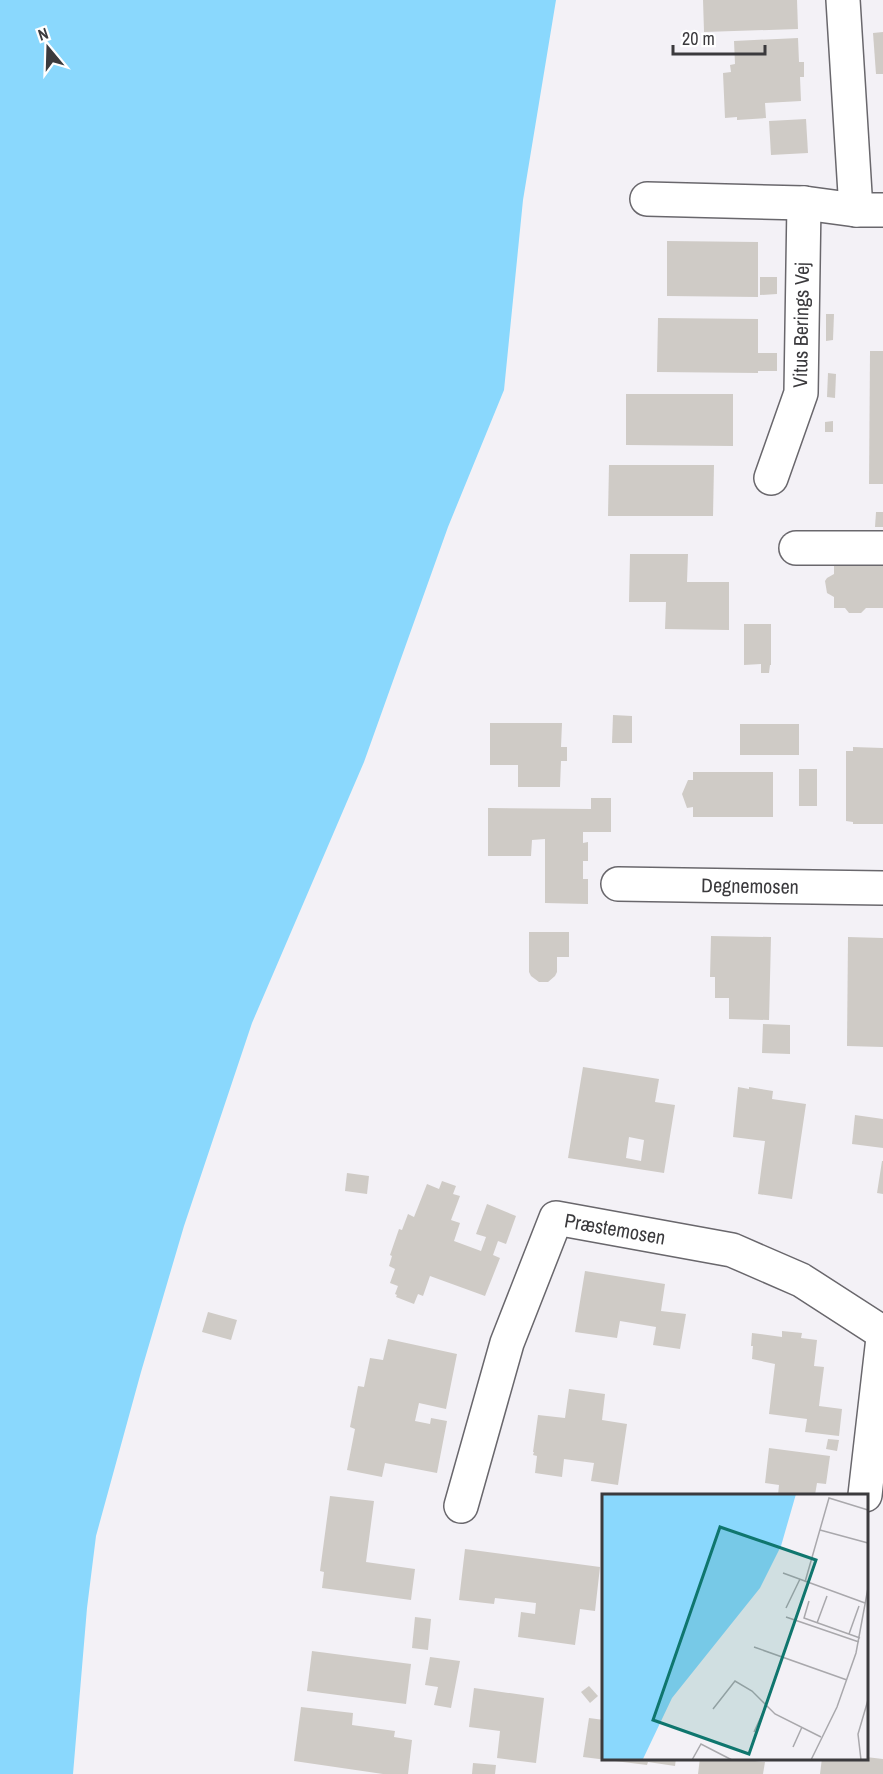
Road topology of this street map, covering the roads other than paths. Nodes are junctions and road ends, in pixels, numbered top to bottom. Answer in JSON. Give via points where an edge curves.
{"nodes":[{"id":1,"x":843,"y":0,"type":"edge"},
{"id":2,"x":647,"y":199,"type":"dead end"},
{"id":3,"x":804,"y":203,"type":"junction"},
{"id":4,"x":870,"y":210,"type":"edge"},
{"id":5,"x":771,"y":478,"type":"dead end"},
{"id":6,"x":796,"y":548,"type":"dead end"},
{"id":7,"x":883,"y":548,"type":"edge"},
{"id":8,"x":618,"y":884,"type":"dead end"},
{"id":9,"x":883,"y":888,"type":"edge"},
{"id":10,"x":883,"y":1333,"type":"edge"},
{"id":11,"x":883,"y":1338,"type":"edge"},
{"id":12,"x":865,"y":1494,"type":"edge"},
{"id":13,"x":461,"y":1506,"type":"dead end"}],
"edges":[{"from":1,"to":4,"type":"street"},
{"from":2,"to":3,"type":"street"},
{"from":3,"to":4,"type":"street"},
{"from":3,"to":5,"type":"street","name":"Vitus Berings Vej","via":[[801,393]]},
{"from":6,"to":7,"type":"street"},
{"from":8,"to":9,"type":"street","name":"Degnemosen"},
{"from":10,"to":13,"type":"street","name":"Præstemosen","via":[[801,1280],[732,1250],[556,1218],[507,1343]]},
{"from":11,"to":12,"type":"street"}]}
